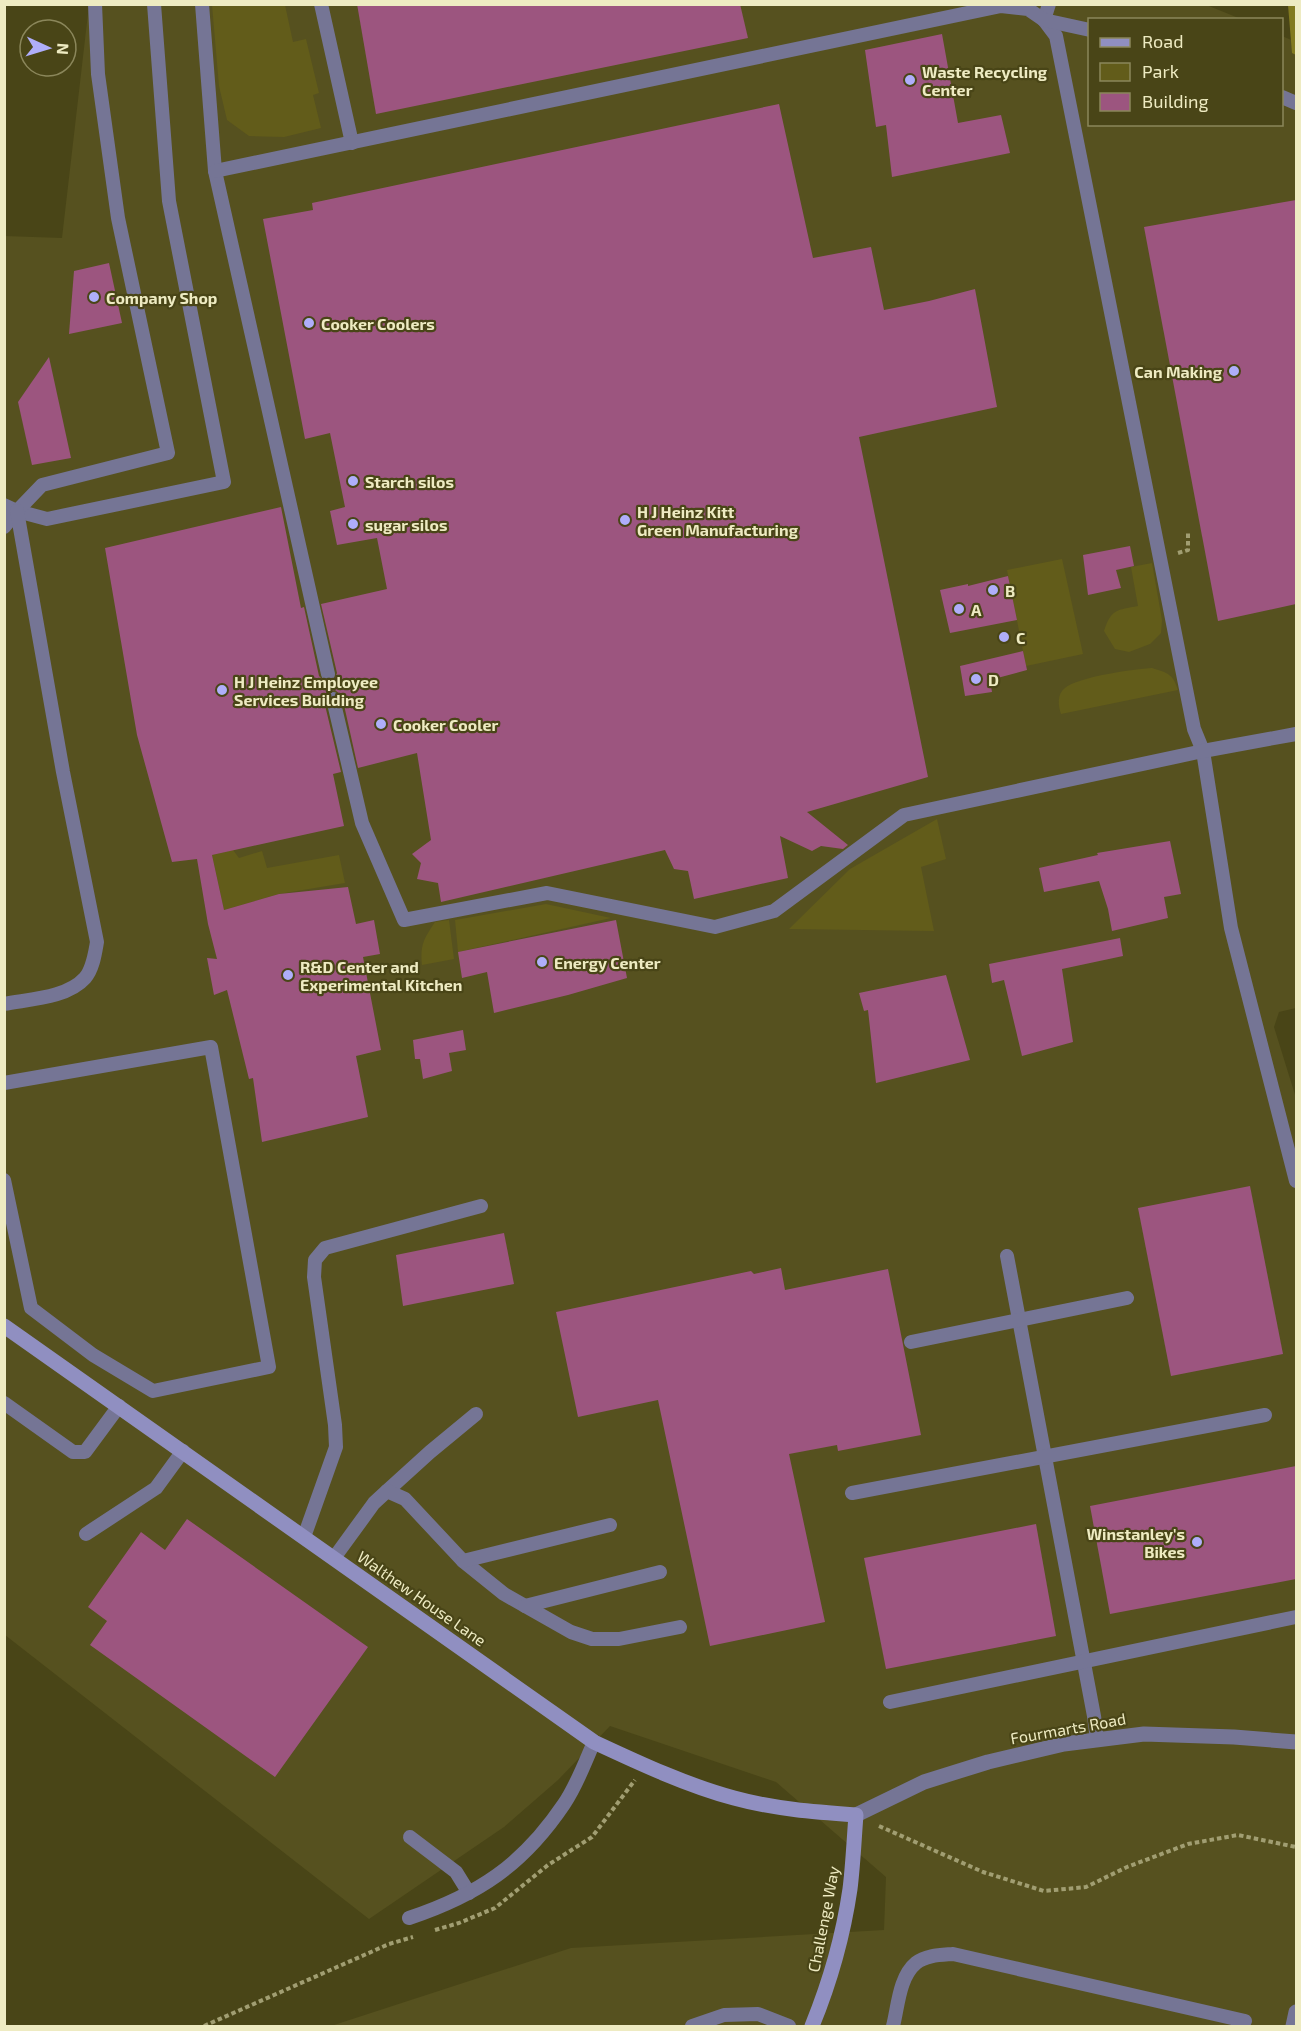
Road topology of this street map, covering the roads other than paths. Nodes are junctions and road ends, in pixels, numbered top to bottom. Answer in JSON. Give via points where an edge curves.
{"nodes":[{"id":1,"x":95,"y":4,"type":"edge"},
{"id":2,"x":154,"y":4,"type":"edge"},
{"id":3,"x":202,"y":4,"type":"edge"},
{"id":4,"x":321,"y":4,"type":"edge"},
{"id":5,"x":1049,"y":4,"type":"edge"},
{"id":6,"x":1044,"y":20,"type":"junction"},
{"id":7,"x":1088,"y":30,"type":"edge"},
{"id":8,"x":352,"y":143,"type":"junction"},
{"id":9,"x":214,"y":171,"type":"junction"},
{"id":10,"x":11,"y":508,"type":"edge"},
{"id":11,"x":4,"y":527,"type":"edge"},
{"id":12,"x":328,"y":674,"type":"dead end"},
{"id":13,"x":333,"y":699,"type":"dead end"},
{"id":14,"x":1296,"y":734,"type":"edge"},
{"id":15,"x":1203,"y":751,"type":"junction"},
{"id":16,"x":4,"y":1004,"type":"edge"},
{"id":17,"x":4,"y":1083,"type":"edge"},
{"id":18,"x":4,"y":1180,"type":"edge"},
{"id":19,"x":1296,"y":1181,"type":"edge"},
{"id":20,"x":7,"y":1199,"type":"edge"},
{"id":21,"x":481,"y":1206,"type":"dead end"},
{"id":22,"x":1007,"y":1256,"type":"dead end"},
{"id":23,"x":1127,"y":1298,"type":"dead end"},
{"id":24,"x":1020,"y":1320,"type":"junction"},
{"id":25,"x":4,"y":1326,"type":"edge"},
{"id":26,"x":911,"y":1342,"type":"dead end"},
{"id":27,"x":4,"y":1403,"type":"edge"},
{"id":28,"x":119,"y":1406,"type":"junction"},
{"id":29,"x":476,"y":1414,"type":"dead end"},
{"id":30,"x":1265,"y":1415,"type":"dead end"},
{"id":31,"x":183,"y":1451,"type":"junction"},
{"id":32,"x":1045,"y":1456,"type":"junction"},
{"id":33,"x":387,"y":1491,"type":"junction"},
{"id":34,"x":852,"y":1493,"type":"dead end"},
{"id":35,"x":610,"y":1525,"type":"dead end"},
{"id":36,"x":86,"y":1534,"type":"dead end"},
{"id":37,"x":304,"y":1537,"type":"junction"},
{"id":38,"x":333,"y":1558,"type":"junction"},
{"id":39,"x":463,"y":1561,"type":"junction"},
{"id":40,"x":660,"y":1572,"type":"dead end"},
{"id":41,"x":525,"y":1606,"type":"junction"},
{"id":42,"x":1296,"y":1617,"type":"edge"},
{"id":43,"x":680,"y":1626,"type":"dead end"},
{"id":44,"x":1084,"y":1660,"type":"junction"},
{"id":45,"x":890,"y":1702,"type":"dead end"},
{"id":46,"x":1097,"y":1739,"type":"junction"},
{"id":47,"x":594,"y":1742,"type":"junction"},
{"id":48,"x":1296,"y":1742,"type":"edge"},
{"id":49,"x":856,"y":1815,"type":"junction"},
{"id":50,"x":410,"y":1838,"type":"dead end"},
{"id":51,"x":469,"y":1893,"type":"junction"},
{"id":52,"x":409,"y":1918,"type":"dead end"},
{"id":53,"x":1296,"y":2012,"type":"edge"},
{"id":54,"x":1245,"y":2020,"type":"dead end"},
{"id":55,"x":692,"y":2026,"type":"edge"},
{"id":56,"x":789,"y":2026,"type":"edge"},
{"id":57,"x":812,"y":2026,"type":"edge"},
{"id":58,"x":893,"y":2026,"type":"edge"},
{"id":59,"x":1293,"y":2026,"type":"edge"}],
"edges":[{"from":1,"to":10,"type":"lane","via":[[98,74],[118,218],[168,453],[42,485]]},
{"from":2,"to":10,"type":"lane","via":[[168,201],[224,482],[47,519]]},
{"from":3,"to":9,"type":"lane"},
{"from":4,"to":8,"type":"lane"},
{"from":5,"to":6,"type":"lane"},
{"from":6,"to":7,"type":"lane"},
{"from":6,"to":8,"type":"lane","via":[[1028,9],[1001,6]]},
{"from":6,"to":15,"type":"lane","via":[[1056,36],[1194,729]]},
{"from":8,"to":9,"type":"lane"},
{"from":9,"to":12,"type":"lane"},
{"from":10,"to":11,"type":"lane"},
{"from":10,"to":16,"type":"lane","via":[[97,942],[86,977],[72,989]]},
{"from":13,"to":15,"type":"lane","via":[[362,823],[404,920],[547,893],[715,927],[774,911],[904,815]]},
{"from":14,"to":15,"type":"lane"},
{"from":15,"to":19,"type":"lane","via":[[1231,928]]},
{"from":17,"to":20,"type":"lane","via":[[211,1047],[269,1368],[153,1391],[93,1355],[31,1308]]},
{"from":18,"to":20,"type":"lane"},
{"from":21,"to":37,"type":"lane","via":[[325,1248],[315,1260],[336,1447]]},
{"from":22,"to":24,"type":"lane"},
{"from":23,"to":24,"type":"lane"},
{"from":24,"to":26,"type":"lane"},
{"from":24,"to":32,"type":"lane"},
{"from":25,"to":28,"type":"street","name":"Walthew House Lane"},
{"from":27,"to":28,"type":"lane","via":[[73,1452],[84,1452]]},
{"from":28,"to":31,"type":"street","name":"Walthew House Lane"},
{"from":29,"to":33,"type":"lane"},
{"from":30,"to":32,"type":"lane"},
{"from":31,"to":36,"type":"lane","via":[[156,1488]]},
{"from":31,"to":37,"type":"street","name":"Walthew House Lane"},
{"from":32,"to":34,"type":"lane"},
{"from":32,"to":44,"type":"lane"},
{"from":33,"to":38,"type":"lane"},
{"from":33,"to":39,"type":"lane","via":[[405,1499]]},
{"from":35,"to":39,"type":"lane"},
{"from":37,"to":38,"type":"street","name":"Walthew House Lane"},
{"from":38,"to":47,"type":"street","name":"Walthew House Lane"},
{"from":39,"to":41,"type":"lane"},
{"from":40,"to":41,"type":"lane"},
{"from":41,"to":43,"type":"lane","via":[[592,1639],[619,1639]]},
{"from":42,"to":44,"type":"lane"},
{"from":44,"to":45,"type":"lane"},
{"from":44,"to":46,"type":"lane"},
{"from":46,"to":48,"type":"street","name":"Fourmarts Road","via":[[1144,1734]]},
{"from":46,"to":49,"type":"street","name":"Fourmarts Road","via":[[988,1762],[924,1782]]},
{"from":47,"to":49,"type":"street","name":"Walthew House Lane","via":[[645,1766],[734,1798],[790,1810]]},
{"from":47,"to":51,"type":"lane","via":[[566,1802],[532,1847]]},
{"from":49,"to":57,"type":"street","name":"Challenge Way","via":[[850,1889],[840,1938],[828,1987]]},
{"from":50,"to":51,"type":"lane","via":[[456,1872]]},
{"from":51,"to":52,"type":"lane"},
{"from":53,"to":59,"type":"street"},
{"from":54,"to":58,"type":"lane","via":[[953,1954],[933,1956],[916,1964],[903,1982]]},
{"from":55,"to":56,"type":"lane","via":[[724,2015],[758,2014]]}]}
